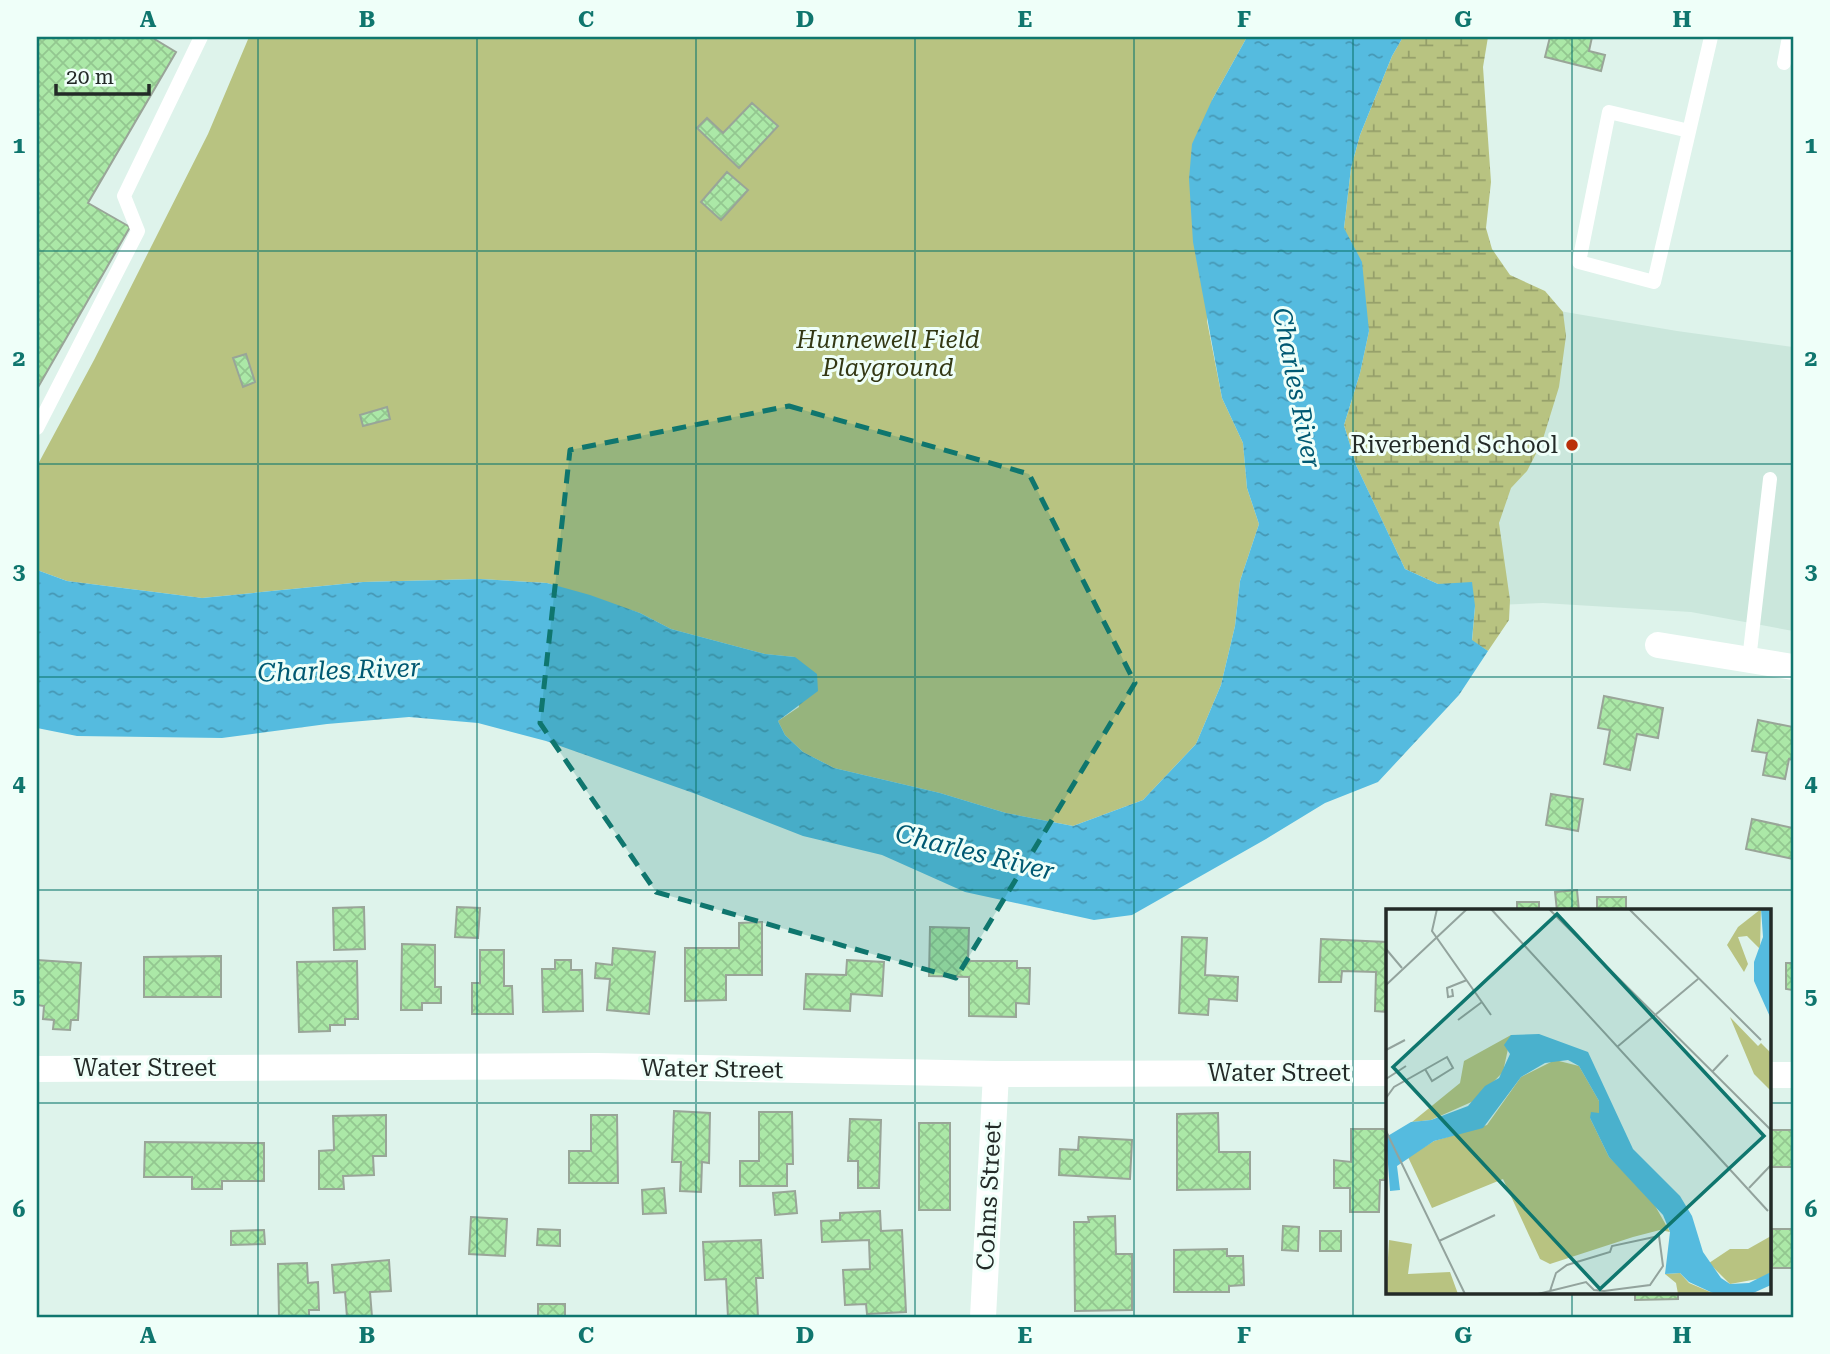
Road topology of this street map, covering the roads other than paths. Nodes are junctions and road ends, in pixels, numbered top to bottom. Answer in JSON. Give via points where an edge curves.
{"nodes":[{"id":1,"x":201,"y":37,"type":"edge"},
{"id":2,"x":1712,"y":37,"type":"edge"},
{"id":3,"x":1789,"y":37,"type":"edge"},
{"id":4,"x":1784,"y":63,"type":"dead end"},
{"id":5,"x":1689,"y":131,"type":"junction"},
{"id":6,"x":37,"y":429,"type":"edge"},
{"id":7,"x":1770,"y":479,"type":"dead end"},
{"id":8,"x":1658,"y":645,"type":"dead end"},
{"id":9,"x":1749,"y":660,"type":"junction"},
{"id":10,"x":1793,"y":667,"type":"edge"},
{"id":11,"x":37,"y":1069,"type":"edge"},
{"id":12,"x":1386,"y":1073,"type":"edge"},
{"id":13,"x":996,"y":1074,"type":"junction"},
{"id":14,"x":1770,"y":1075,"type":"edge"},
{"id":15,"x":1793,"y":1075,"type":"edge"},
{"id":16,"x":983,"y":1317,"type":"edge"}],
"edges":[{"from":1,"to":6,"type":"lane","via":[[124,196],[138,231]]},
{"from":2,"to":5,"type":"lane"},
{"from":3,"to":4,"type":"lane"},
{"from":5,"to":5,"type":"lane","via":[[1654,282],[1579,262],[1609,112]]},
{"from":7,"to":9,"type":"lane"},
{"from":8,"to":9,"type":"street"},
{"from":9,"to":10,"type":"street"},
{"from":11,"to":13,"type":"street","name":"Water Street","via":[[597,1066]]},
{"from":12,"to":13,"type":"street","name":"Water Street"},
{"from":13,"to":16,"type":"street","name":"Cohns Street"},
{"from":14,"to":15,"type":"street"}]}
